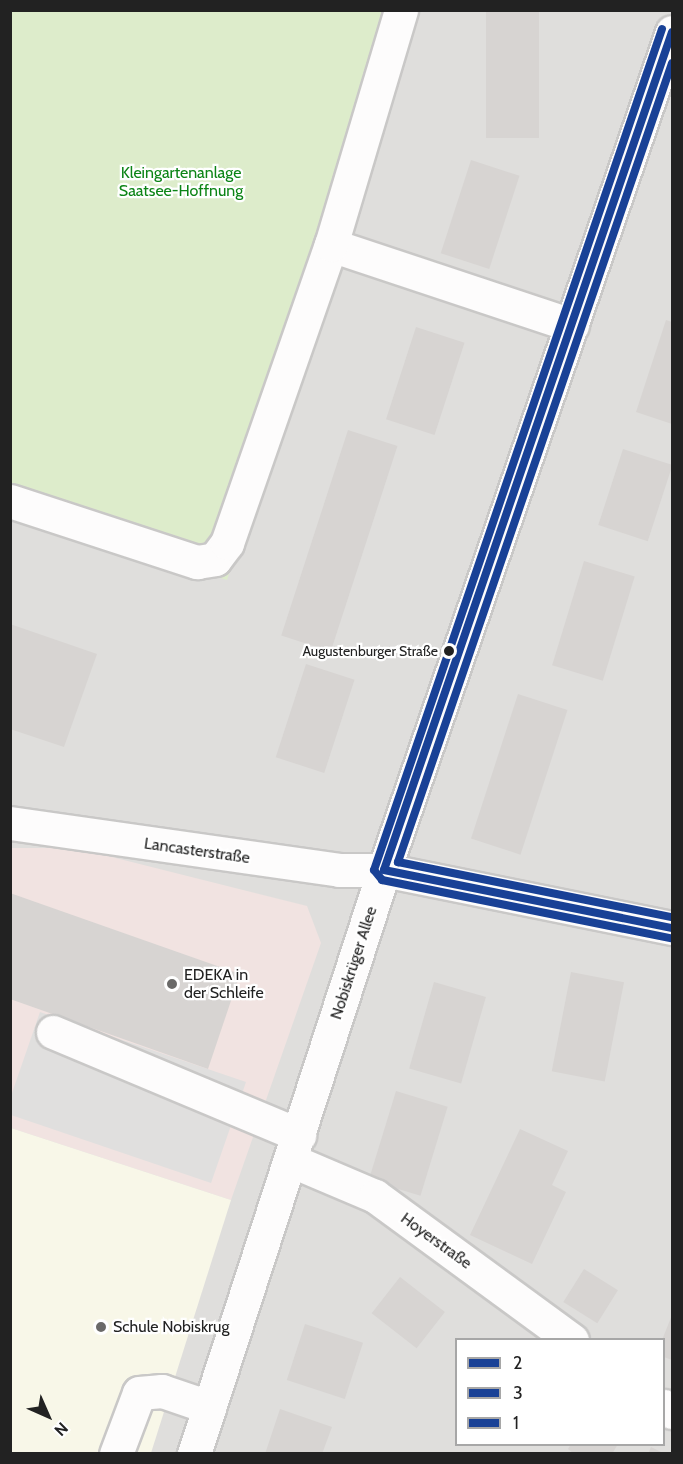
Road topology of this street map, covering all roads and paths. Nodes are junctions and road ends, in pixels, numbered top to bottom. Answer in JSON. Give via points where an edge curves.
{"nodes":[{"id":1,"x":401,"y":10,"type":"edge"},
{"id":2,"x":672,"y":32,"type":"edge"},
{"id":3,"x":331,"y":245,"type":"junction"},
{"id":4,"x":572,"y":325,"type":"junction"},
{"id":5,"x":10,"y":501,"type":"edge"},
{"id":6,"x":10,"y":823,"type":"edge"},
{"id":7,"x":384,"y":870,"type":"junction"},
{"id":8,"x":672,"y":928,"type":"edge"},
{"id":9,"x":53,"y":1032,"type":"dead end"},
{"id":10,"x":294,"y":1148,"type":"junction"},
{"id":11,"x":569,"y":1338,"type":"edge"},
{"id":12,"x":208,"y":1407,"type":"junction"},
{"id":13,"x":116,"y":1454,"type":"edge"},
{"id":14,"x":194,"y":1454,"type":"edge"}],
"edges":[{"from":1,"to":3,"type":"street"},
{"from":2,"to":4,"type":"street","name":"Nobiskrüger Allee"},
{"from":3,"to":4,"type":"street"},
{"from":3,"to":5,"type":"street","via":[[227,543],[215,560],[197,562]]},
{"from":4,"to":7,"type":"street","name":"Nobiskrüger Allee"},
{"from":6,"to":7,"type":"street","name":"Lancasterstraße","via":[[339,870]]},
{"from":7,"to":8,"type":"street"},
{"from":7,"to":10,"type":"street","name":"Nobiskrüger Allee"},
{"from":9,"to":10,"type":"street","name":"Hoyerstraße"},
{"from":10,"to":11,"type":"street","name":"Hoyerstraße","via":[[375,1196]]},
{"from":10,"to":12,"type":"street","name":"Nobiskrüger Allee"},
{"from":12,"to":13,"type":"street","via":[[162,1391],[139,1393]]},
{"from":12,"to":14,"type":"street","name":"Nobiskrüger Allee"}]}
